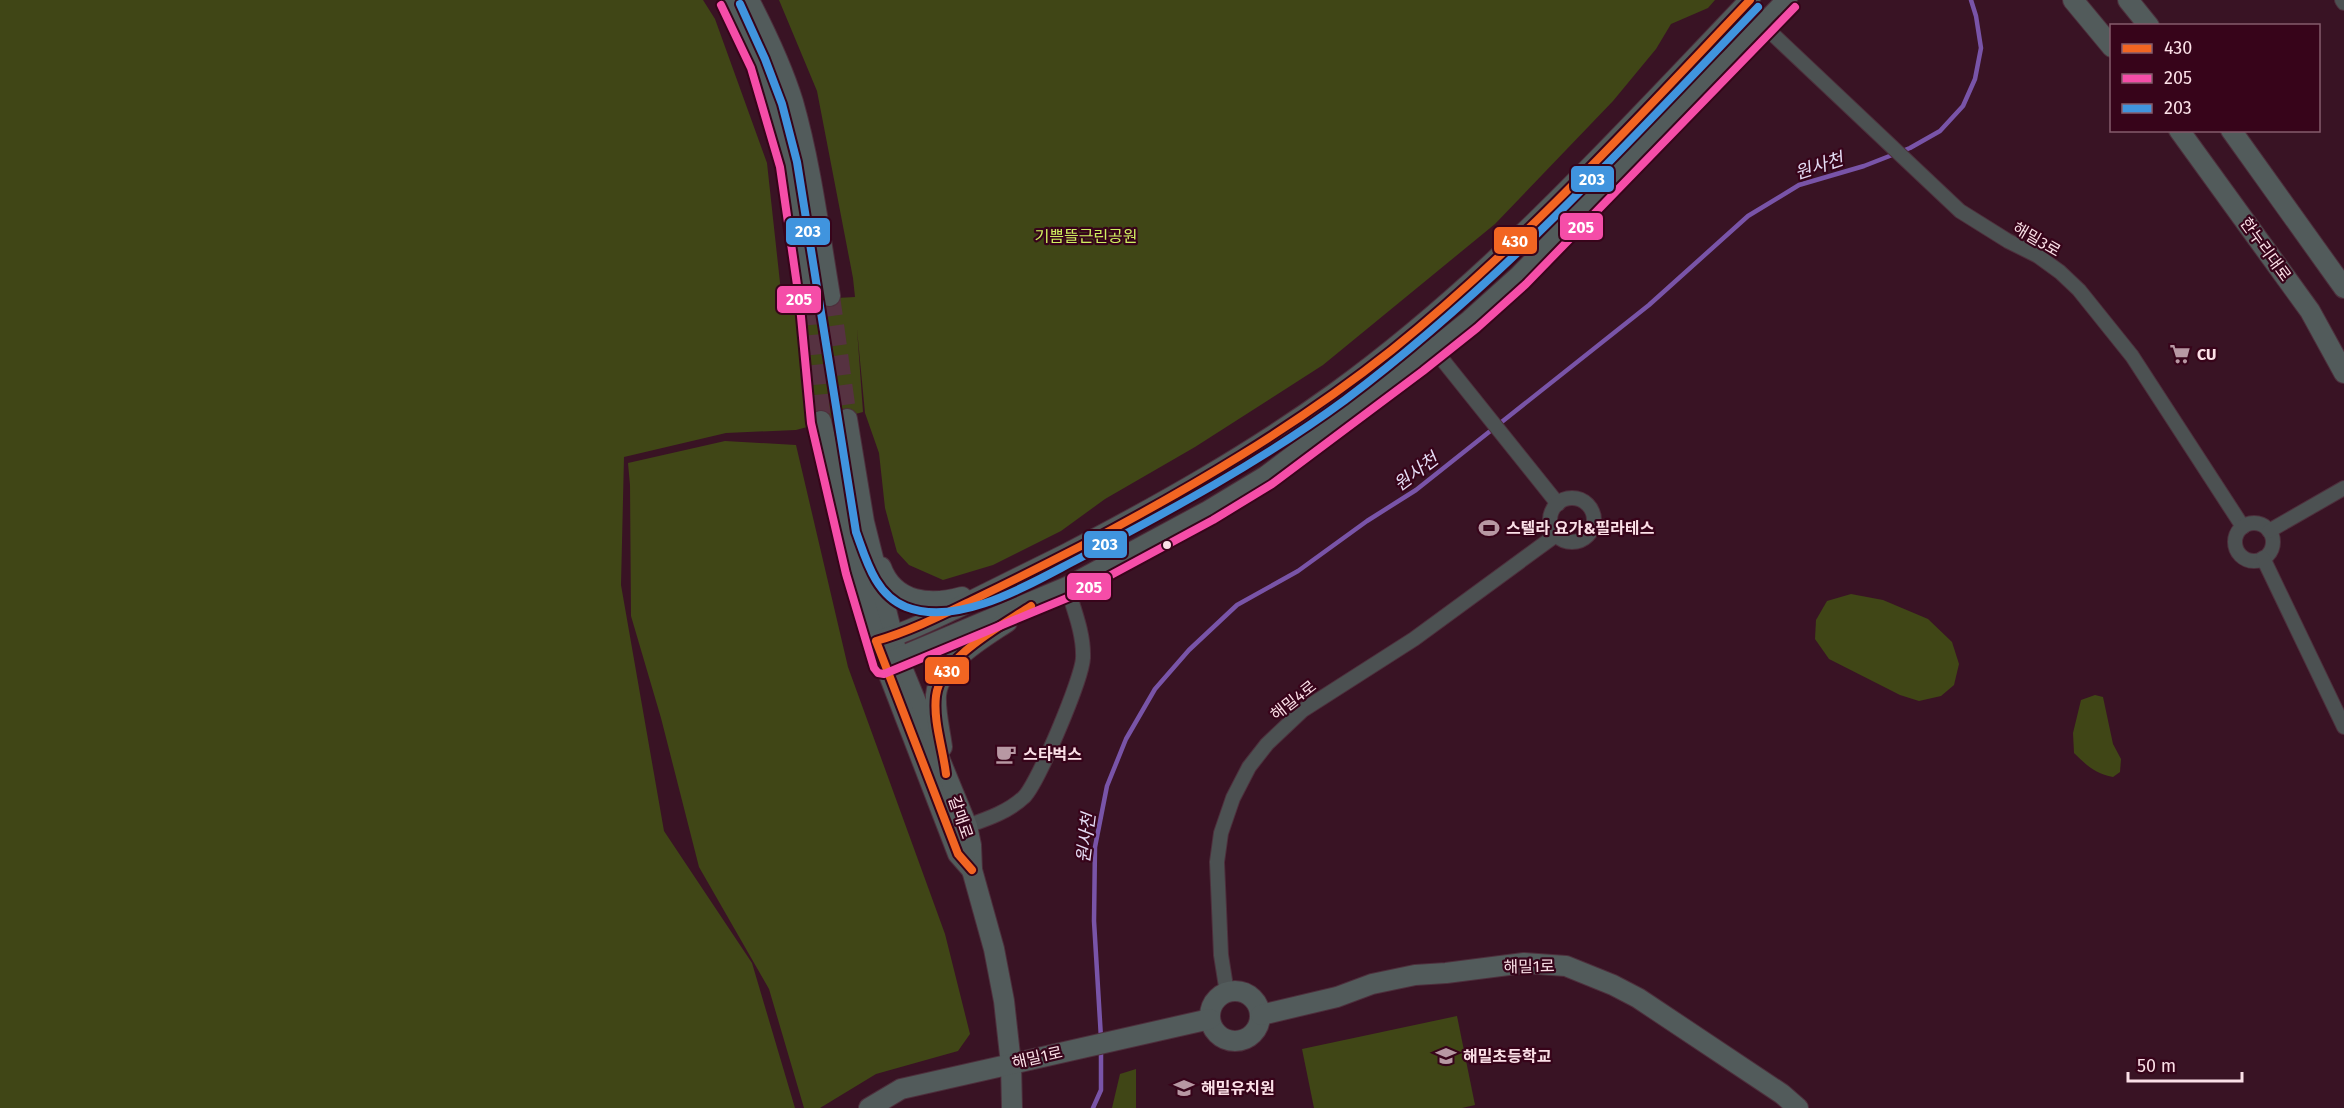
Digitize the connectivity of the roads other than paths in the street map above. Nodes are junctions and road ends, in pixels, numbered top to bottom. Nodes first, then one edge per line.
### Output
1 (730, 0) edge
2 (749, 0) edge
3 (1750, 0) edge
4 (1787, 0) edge
5 (2073, 0) edge
6 (2128, 0) edge
7 (2147, 24) edge
8 (1764, 26) junction
9 (2110, 45) edge
10 (2180, 132) edge
11 (2232, 132) edge
12 (2344, 288) edge
13 (830, 296) tunnel mouth
14 (810, 305) tunnel mouth
15 (1417, 328) junction
16 (1433, 349) junction
17 (2344, 373) edge
18 (847, 419) tunnel mouth
19 (821, 421) tunnel mouth
20 (2344, 488) edge
21 (1558, 504) junction
22 (2243, 527) junction
23 (866, 528) junction
24 (2269, 531) junction
25 (1556, 535) junction
26 (2263, 558) junction
27 (1010, 582) junction
28 (1067, 587) junction
29 (1041, 599) junction
30 (884, 639) junction
31 (891, 661) junction
32 (2344, 727) edge
33 (947, 777) junction
34 (967, 826) junction
35 (972, 870) junction
36 (1227, 993) junction
37 (1261, 1015) junction
38 (1210, 1019) junction
39 (1011, 1064) junction
40 (869, 1108) edge
41 (1012, 1108) edge
42 (1798, 1108) edge

1 - 14 street
2 - 13 street
3 - 15 street
4 - 8 street
5 - 9 street
6 - 7 street
8 - 16 street
8 - 22 street, 해밀3로
10 - 17 street, 한누리대로
11 - 12 street
15 - 16 street
15 - 27 street
16 - 21 street
16 - 28 street
18 - 23 street, 갈매로
19 - 30 street, 갈매로
20 - 24 street
21 - 25 street
21 - 25 street
22 - 24 street
22 - 26 street
23 - 27 street
23 - 30 street, 갈매로
24 - 26 street
25 - 36 street, 해밀4로
26 - 32 street
27 - 30 street
28 - 29 street
28 - 34 street
29 - 31 street
29 - 33 street
30 - 31 street, 갈매로
31 - 33 street, 갈매로
31 - 35 street, 갈매로
33 - 34 street, 갈매로
34 - 35 street, 갈매로
35 - 39 street, 갈매로
36 - 37 street
36 - 38 street
37 - 38 street
37 - 42 street, 해밀1로
38 - 39 street, 해밀1로
39 - 40 street, 해밀1로
39 - 41 street, 갈매로

